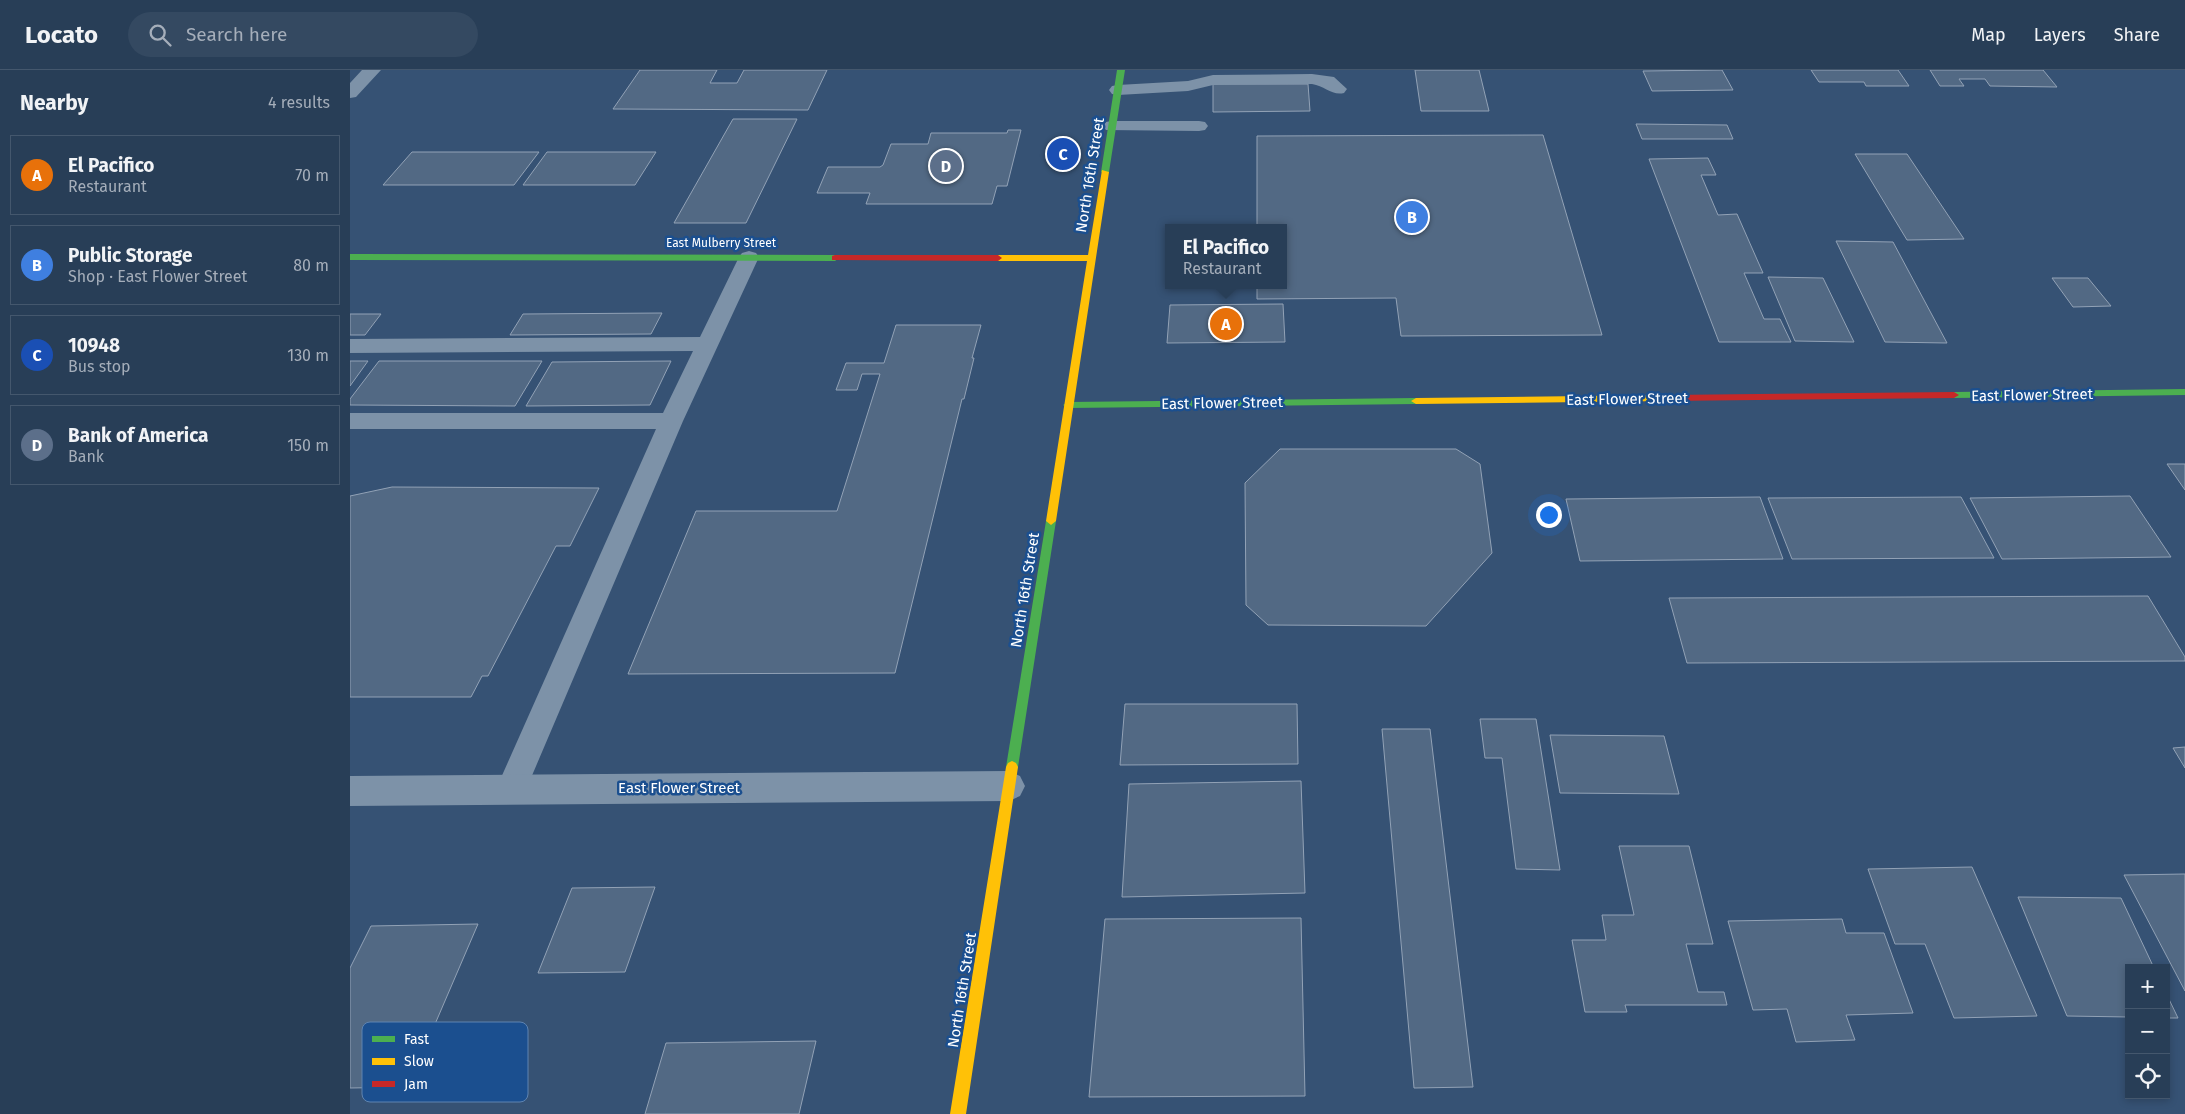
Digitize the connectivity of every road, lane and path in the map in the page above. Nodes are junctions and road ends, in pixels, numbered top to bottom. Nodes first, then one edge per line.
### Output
1 (372, 70) edge
2 (1121, 70) edge
3 (1338, 89) dead end
4 (1118, 90) junction
5 (350, 93) edge
6 (1112, 126) junction
7 (1199, 126) dead end
8 (350, 257) edge
9 (749, 257) junction
10 (1092, 258) junction
11 (708, 344) junction
12 (350, 346) edge
13 (2183, 395) edge
14 (1068, 405) junction
15 (350, 421) edge
16 (671, 421) junction
17 (1009, 786) junction
18 (511, 788) junction
19 (350, 791) edge
20 (958, 1114) edge

1 - 5 street
2 - 4 street, North 16th Street
3 - 4 lane
4 - 6 street, North 16th Street
6 - 7 lane
6 - 10 street, North 16th Street
8 - 9 street, East Mulberry Street
9 - 10 street, East Mulberry Street
9 - 11 lane
10 - 14 street, North 16th Street
11 - 12 lane
11 - 16 lane
13 - 14 street, East Flower Street
14 - 17 street, North 16th Street
15 - 16 lane
16 - 18 lane
17 - 18 street, East Flower Street
17 - 20 street, North 16th Street
18 - 19 street, East Flower Street

